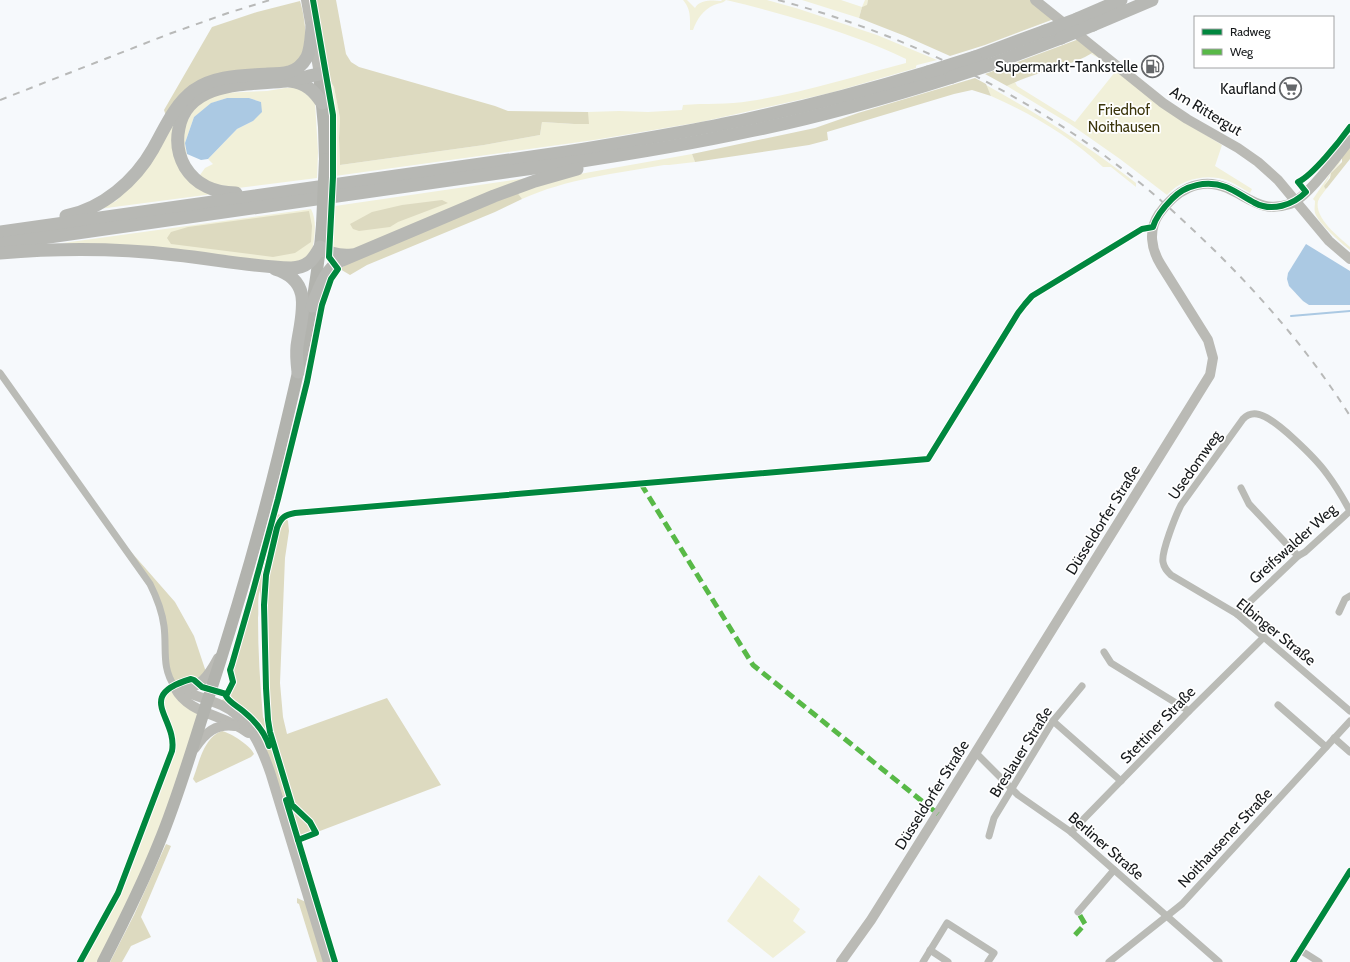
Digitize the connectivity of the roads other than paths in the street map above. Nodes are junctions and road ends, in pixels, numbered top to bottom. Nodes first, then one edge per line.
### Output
1 (1035, 0) edge
2 (1121, 0) edge
3 (1152, 0) edge
4 (306, 2) edge
5 (312, 27) junction
6 (319, 74) junction
7 (288, 77) junction
8 (322, 103) junction
9 (1350, 140) edge
10 (655, 150) junction
11 (292, 190) junction
12 (1296, 201) junction
13 (15, 230) junction
14 (0, 232) edge
15 (0, 244) edge
16 (320, 247) junction
17 (0, 253) edge
18 (356, 254) junction
19 (1350, 259) edge
20 (260, 265) junction
21 (312, 306) junction
22 (298, 372) junction
23 (0, 373) edge
24 (1241, 488) dead end
25 (1350, 511) edge
26 (1298, 556) junction
27 (1164, 566) joint
28 (1350, 596) edge
29 (1339, 612) dead end
30 (1237, 614) junction
31 (1264, 637) junction
32 (227, 642) junction
33 (1104, 652) dead end
34 (1082, 686) dead end
35 (175, 687) junction
36 (1278, 705) dead end
37 (206, 706) junction
38 (1189, 711) junction
39 (1350, 711) edge
40 (1054, 721) junction
41 (1350, 721) edge
42 (240, 727) junction
43 (1334, 738) junction
44 (257, 742) junction
45 (1326, 748) junction
46 (1350, 752) edge
47 (976, 753) junction
48 (189, 758) junction
49 (1121, 781) junction
50 (1012, 789) junction
51 (1071, 832) junction
52 (989, 836) dead end
53 (1114, 870) junction
54 (1350, 871) edge
55 (1078, 912) dead end
56 (1167, 917) junction
57 (930, 950) junction
58 (1300, 950) junction
59 (1216, 961) edge
60 (102, 962) edge
61 (328, 962) edge
62 (841, 962) edge
63 (923, 962) edge
64 (948, 962) edge
65 (988, 962) edge
66 (1109, 962) edge
67 (1293, 962) edge
68 (1319, 962) edge

1 - 12 street, Am Rittergut
2 - 11 highway, bridge
3 - 10 highway, bridge
4 - 5 street
5 - 6 street
5 - 7 highway
6 - 7 highway
6 - 8 main road
7 - 8 highway
7 - 11 highway
7 - 13 highway
8 - 16 main road, bridge
9 - 12 street
10 - 15 highway
10 - 18 highway
11 - 13 highway
12 - 19 street, Am Rittergut
12 - 47 street, Düsseldorfer Straße
13 - 14 highway
16 - 18 highway
16 - 20 highway
16 - 21 main road
17 - 20 highway
18 - 21 highway
20 - 22 highway
21 - 22 main road
22 - 32 main road
23 - 35 street
24 - 26 street
25 - 26 street, Greifswalder Weg
25 - 27 street, Usedomweg
26 - 30 street, Greifswalder Weg
27 - 30 street, Elbinger Straße
28 - 29 street
30 - 31 street, Elbinger Straße
31 - 38 street, Stettiner Straße
31 - 39 street, Elbinger Straße
32 - 35 street
32 - 37 main road
33 - 38 street
34 - 40 street, Breslauer Straße
35 - 37 street
36 - 45 street
37 - 42 street
37 - 44 street
37 - 48 main road
38 - 49 street, Stettiner Straße
40 - 49 street
40 - 50 street, Breslauer Straße
41 - 43 street, Noithausener Straße
42 - 44 street
42 - 48 street
43 - 45 street, Noithausener Straße
43 - 46 street
44 - 61 street
45 - 56 street, Noithausener Straße
47 - 50 street, Berliner Straße
47 - 62 street, Düsseldorfer Straße
48 - 60 main road
49 - 51 street, Stettiner Straße
50 - 51 street, Berliner Straße
50 - 52 street, Breslauer Straße
51 - 53 street, Berliner Straße
53 - 55 street
53 - 56 street, Berliner Straße
54 - 58 street
56 - 59 street, Berliner Straße
56 - 66 street, Noithausener Straße
57 - 63 street
57 - 64 street
57 - 65 street
58 - 67 street
58 - 68 street

